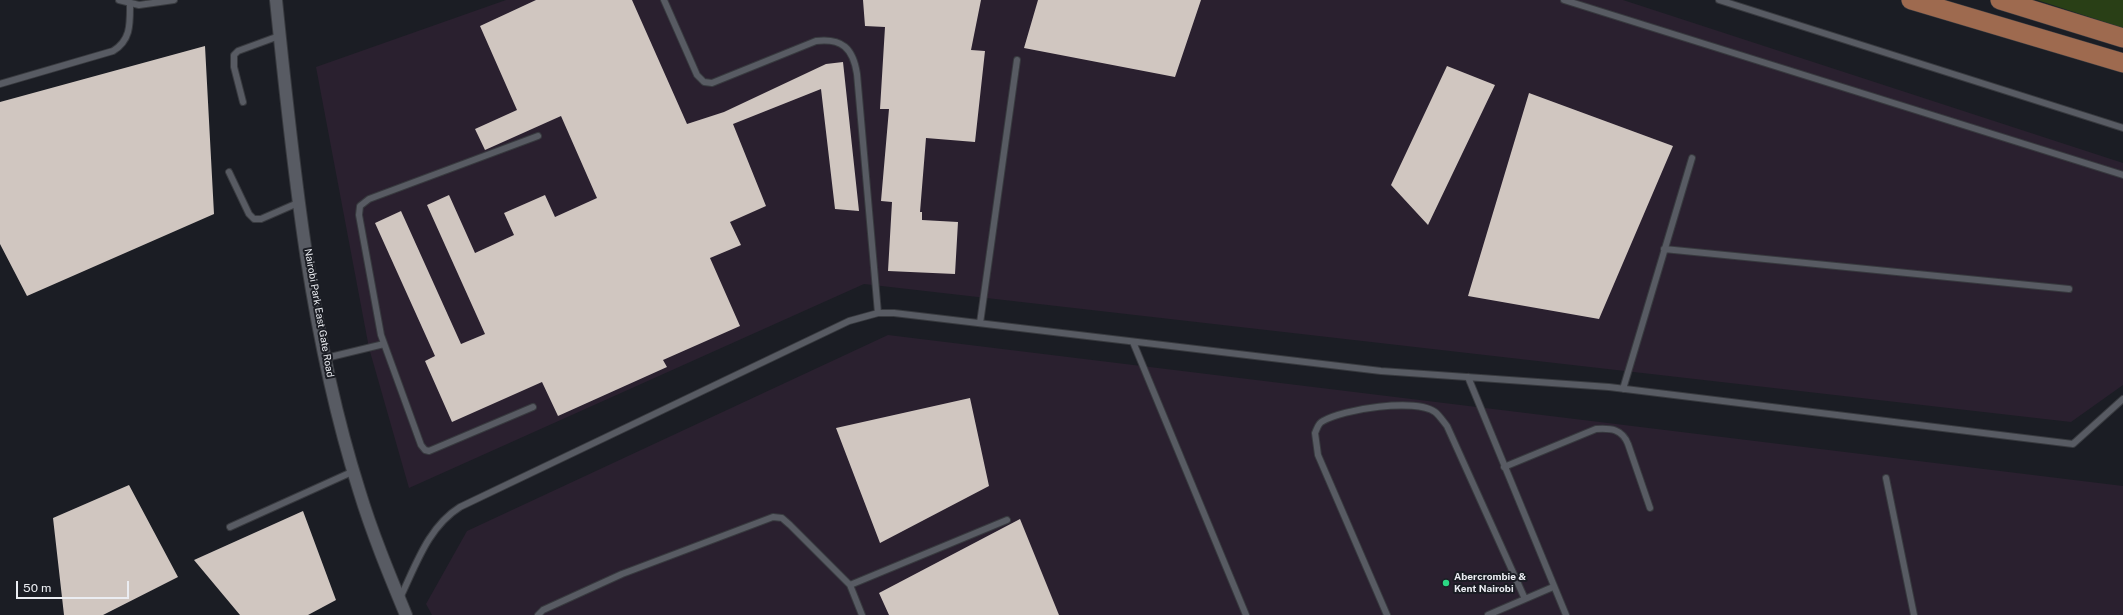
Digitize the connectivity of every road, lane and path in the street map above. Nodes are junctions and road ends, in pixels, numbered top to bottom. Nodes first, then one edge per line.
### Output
1 (119, 0) edge
2 (174, 0) edge
3 (276, 0) edge
4 (664, 0) edge
5 (1564, 0) edge
6 (1719, 0) edge
7 (1911, 0) edge
8 (2000, 0) edge
9 (130, 4) junction
10 (279, 36) junction
11 (2123, 38) edge
12 (1017, 60) dead end
13 (2123, 63) edge
14 (0, 84) edge
15 (243, 102) dead end
16 (2123, 128) edge
17 (538, 136) dead end
18 (1692, 158) dead end
19 (228, 172) dead end
20 (2123, 175) edge
21 (300, 202) junction
22 (1664, 249) junction
23 (2069, 289) dead end
24 (878, 313) junction
25 (980, 323) junction
26 (1133, 342) junction
27 (384, 344) junction
28 (326, 358) junction
29 (1468, 377) junction
30 (1623, 389) junction
31 (2123, 399) edge
32 (533, 406) dead end
33 (1504, 467) junction
34 (354, 471) junction
35 (1886, 478) dead end
36 (1650, 508) dead end
37 (1007, 520) dead end
38 (230, 527) dead end
39 (850, 585) junction
40 (1553, 587) junction
41 (1525, 599) junction
42 (400, 600) junction
43 (406, 615) edge
44 (538, 615) edge
45 (862, 615) edge
46 (1246, 615) edge
47 (1387, 615) edge
48 (1488, 615) edge
49 (1566, 615) edge
50 (1914, 615) edge

1 - 9 lane
2 - 9 lane
3 - 10 street, Nairobi Park East Gate Road
4 - 24 lane
5 - 20 lane
6 - 16 lane
7 - 13 main road
8 - 11 main road
9 - 14 lane
10 - 15 lane
10 - 21 street, Nairobi Park East Gate Road
12 - 25 lane
17 - 27 lane
18 - 22 lane
19 - 21 lane
21 - 28 street, Nairobi Park East Gate Road
22 - 23 lane
22 - 30 lane
24 - 25 lane
24 - 42 lane
25 - 26 lane
26 - 29 lane
26 - 46 lane
27 - 28 lane
27 - 32 lane
28 - 34 street, Nairobi Park East Gate Road
29 - 30 lane
29 - 33 lane
30 - 31 lane
33 - 36 lane
33 - 40 lane
34 - 38 lane
34 - 42 street, Nairobi Park East Gate Road
35 - 50 lane
37 - 39 lane
39 - 44 lane
39 - 45 lane
40 - 41 lane
40 - 49 lane
41 - 47 lane
41 - 48 lane
42 - 43 street, Nairobi Park East Gate Road

